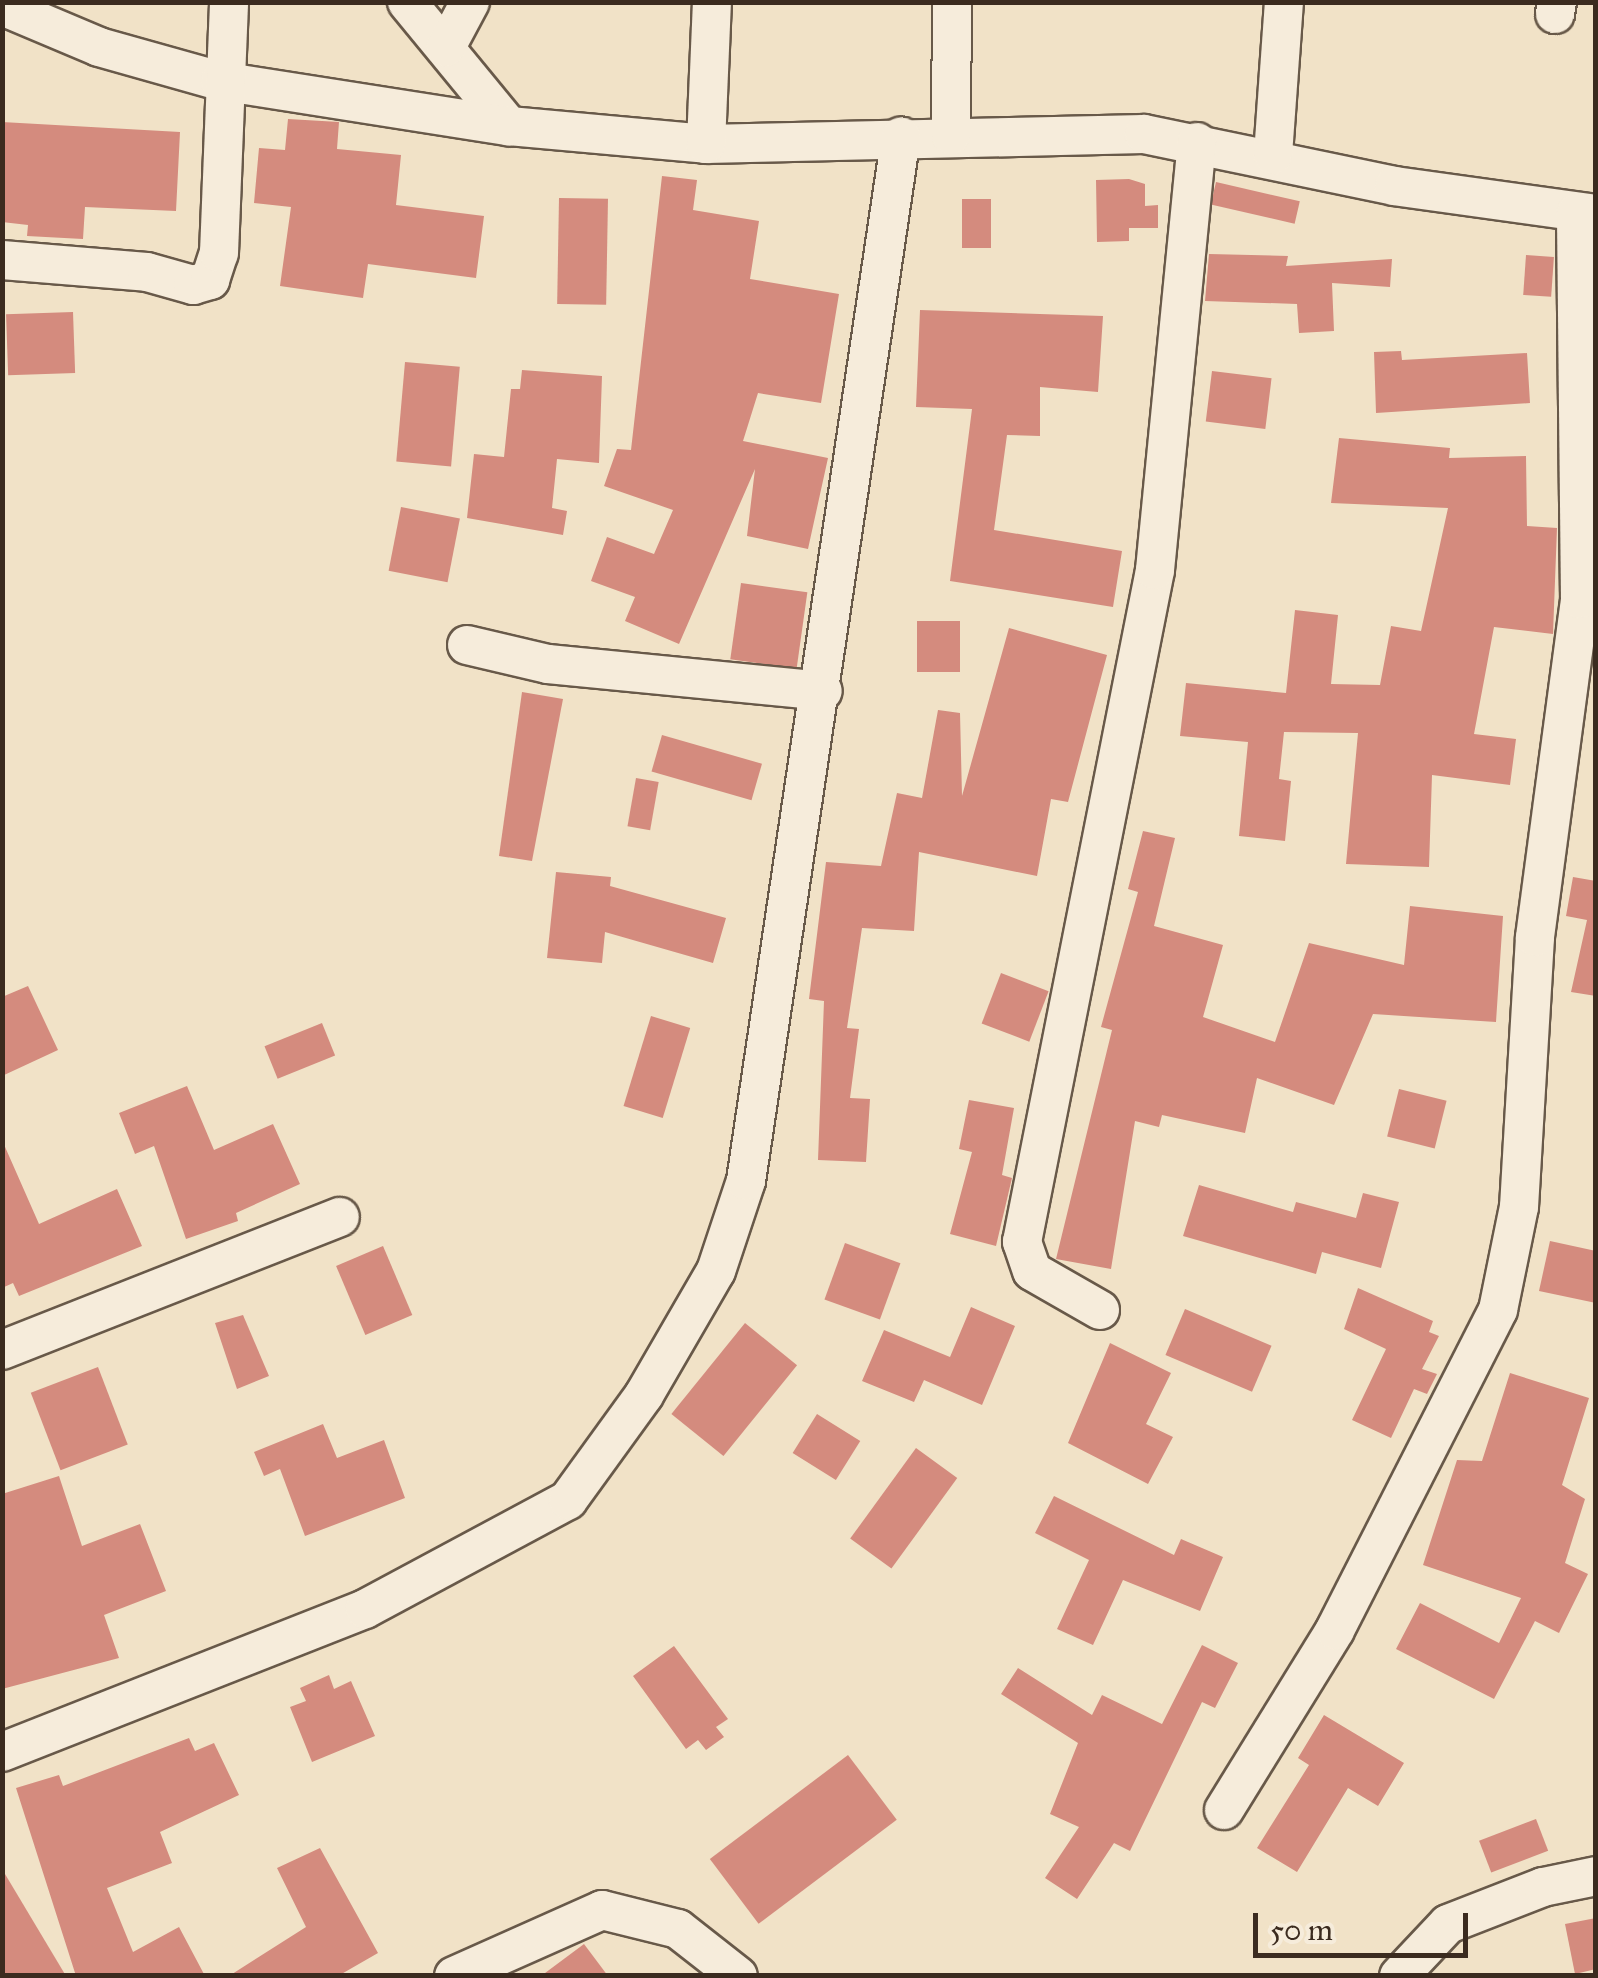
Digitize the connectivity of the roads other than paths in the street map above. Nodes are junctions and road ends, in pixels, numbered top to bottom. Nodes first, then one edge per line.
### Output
1 (229, 2) edge
2 (407, 2) edge
3 (470, 2) edge
4 (712, 2) edge
5 (952, 2) edge
6 (1284, 2) edge
7 (2, 6) edge
8 (446, 46) junction
9 (220, 81) junction
10 (509, 126) junction
11 (951, 135) junction
12 (901, 136) junction
13 (1197, 142) junction
14 (706, 144) junction
15 (1273, 156) junction
16 (1586, 214) edge
17 (2, 260) edge
18 (466, 645) dead end
19 (823, 691) junction
20 (340, 1217) dead end
21 (1100, 1310) dead end
22 (2, 1350) edge
23 (2, 1752) edge
24 (1224, 1810) dead end
25 (1596, 1876) edge
26 (454, 1976) edge
27 (738, 1976) edge
28 (1399, 1976) edge

1 - 9 street
2 - 8 street
3 - 8 street
4 - 14 street
5 - 11 street
6 - 15 street
7 - 9 street
8 - 10 street
9 - 10 street
9 - 17 street
10 - 14 street
11 - 12 street
11 - 13 street
12 - 14 street
12 - 19 street
13 - 15 street
13 - 21 street
15 - 16 street
16 - 24 street
18 - 19 street
19 - 23 street
20 - 22 street
25 - 28 street
26 - 27 street

